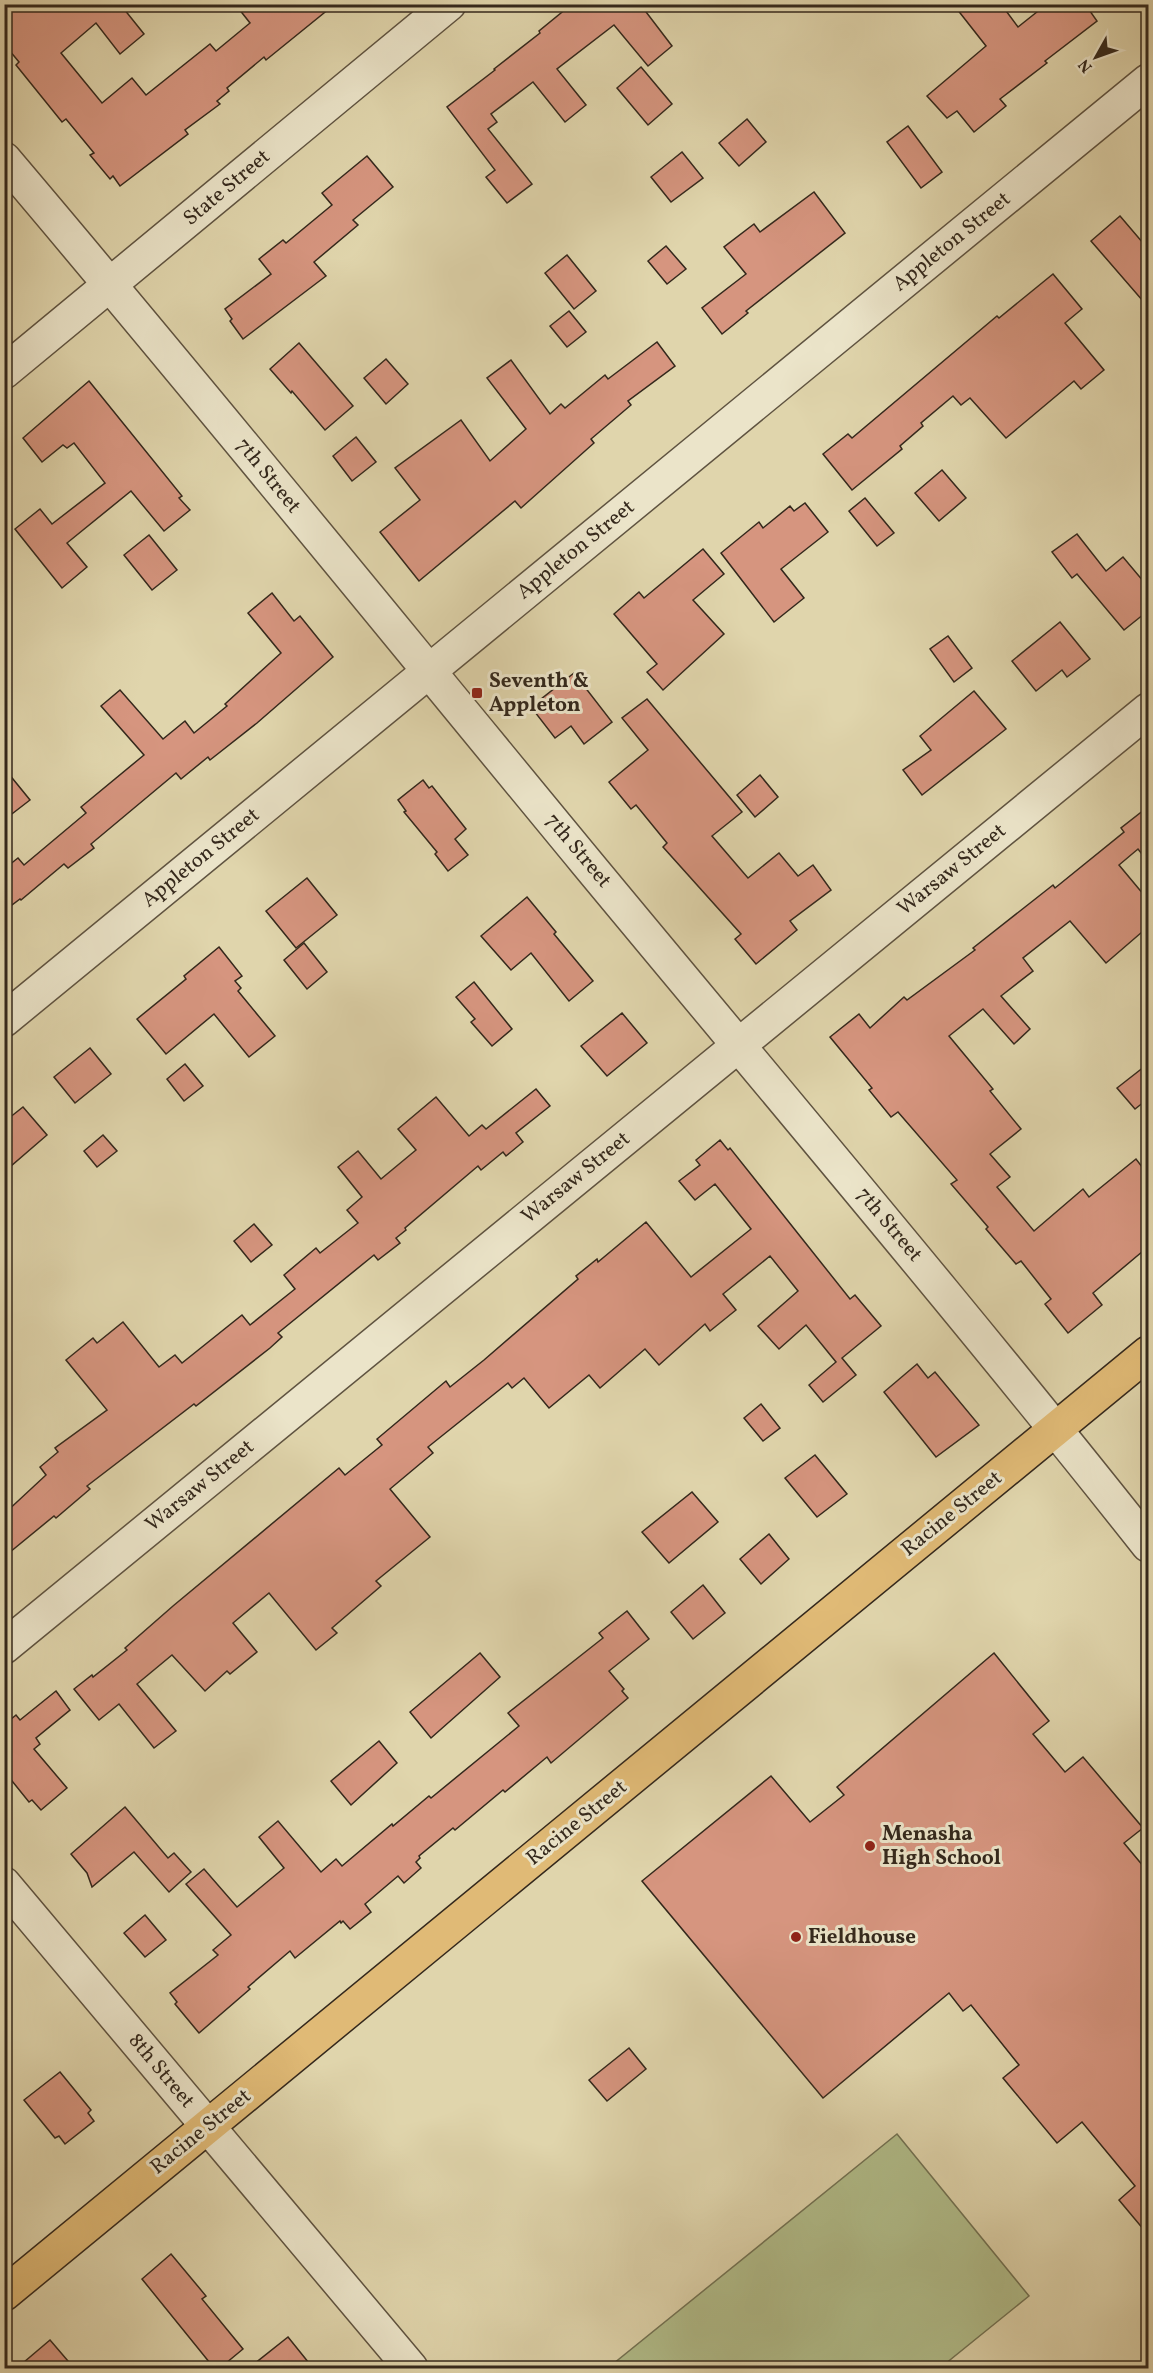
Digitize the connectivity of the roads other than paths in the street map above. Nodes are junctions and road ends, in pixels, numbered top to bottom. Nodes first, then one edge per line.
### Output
1 (449, 4) edge
2 (1149, 81) edge
3 (4, 159) edge
4 (110, 284) junction
5 (4, 372) edge
6 (429, 671) junction
7 (1149, 710) edge
8 (4, 1020) edge
9 (738, 1045) junction
10 (1149, 1353) edge
11 (1056, 1428) junction
12 (1149, 1545) edge
13 (4, 1647) edge
14 (4, 1884) edge
15 (208, 2127) junction
16 (4, 2294) edge
17 (411, 2368) edge

1 - 4 street, State Street
2 - 6 street, Appleton Street
3 - 4 street, 7th Street
4 - 5 street, State Street
4 - 6 street, 7th Street
6 - 8 street, Appleton Street
6 - 9 street, 7th Street
7 - 9 street, Warsaw Street
9 - 11 street, 7th Street
9 - 13 street, Warsaw Street
10 - 11 main road, Racine Street
11 - 12 street, 7th Street
11 - 15 main road, Racine Street
14 - 15 street, 8th Street
15 - 16 main road, Racine Street
15 - 17 street, 8th Street

